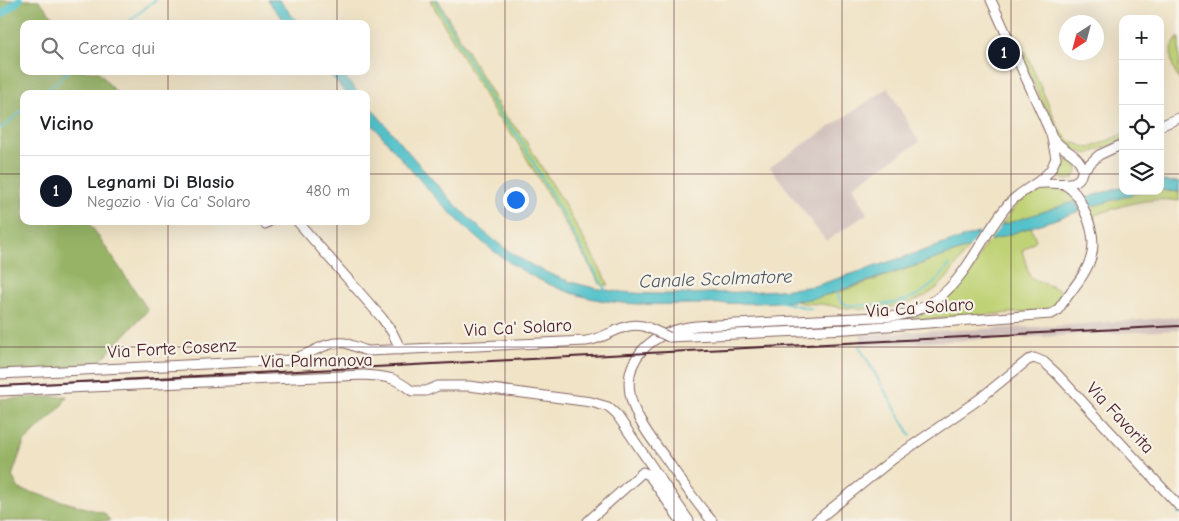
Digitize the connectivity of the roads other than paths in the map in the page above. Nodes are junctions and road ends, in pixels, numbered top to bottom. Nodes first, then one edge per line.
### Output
1 (991, 0) edge
2 (1179, 118) edge
3 (1164, 124) edge
4 (1050, 134) junction
5 (1119, 146) edge
6 (1099, 155) junction
7 (1073, 156) junction
8 (1056, 158) junction
9 (1052, 168) junction
10 (1081, 173) junction
11 (1061, 183) junction
12 (1032, 185) junction
13 (1080, 200) junction
14 (301, 225) edge
15 (401, 350) junction
16 (0, 374) edge
17 (0, 391) edge
18 (1179, 506) edge
19 (588, 521) edge
20 (682, 521) edge
21 (689, 521) edge
22 (712, 521) edge
23 (816, 521) edge

1 - 4 street, Via Ca' Solaro
2 - 3 street
4 - 7 street, Via Ca' Solaro
4 - 8 street, Via Ca' Solaro
5 - 6 street
6 - 7 street
6 - 10 street
7 - 8 street
7 - 10 street, Via Ca' Solaro
8 - 9 street, Via Ca' Solaro
9 - 11 street, Via Ca' Solaro
9 - 12 street, Via Ca' Solaro
10 - 11 street, Via Ca' Solaro
10 - 13 street, Via Ca' Solaro
11 - 12 street, Via Ca' Solaro
11 - 13 street, Via Ca' Solaro
12 - 22 street, Via Ca' Solaro
13 - 15 street, Via Ca' Solaro, bridge
14 - 15 street, Via Palmanova
15 - 16 street, Via Forte Cosenz
17 - 21 street, Via Palmanova
18 - 23 street, Via Favorita
19 - 20 street

